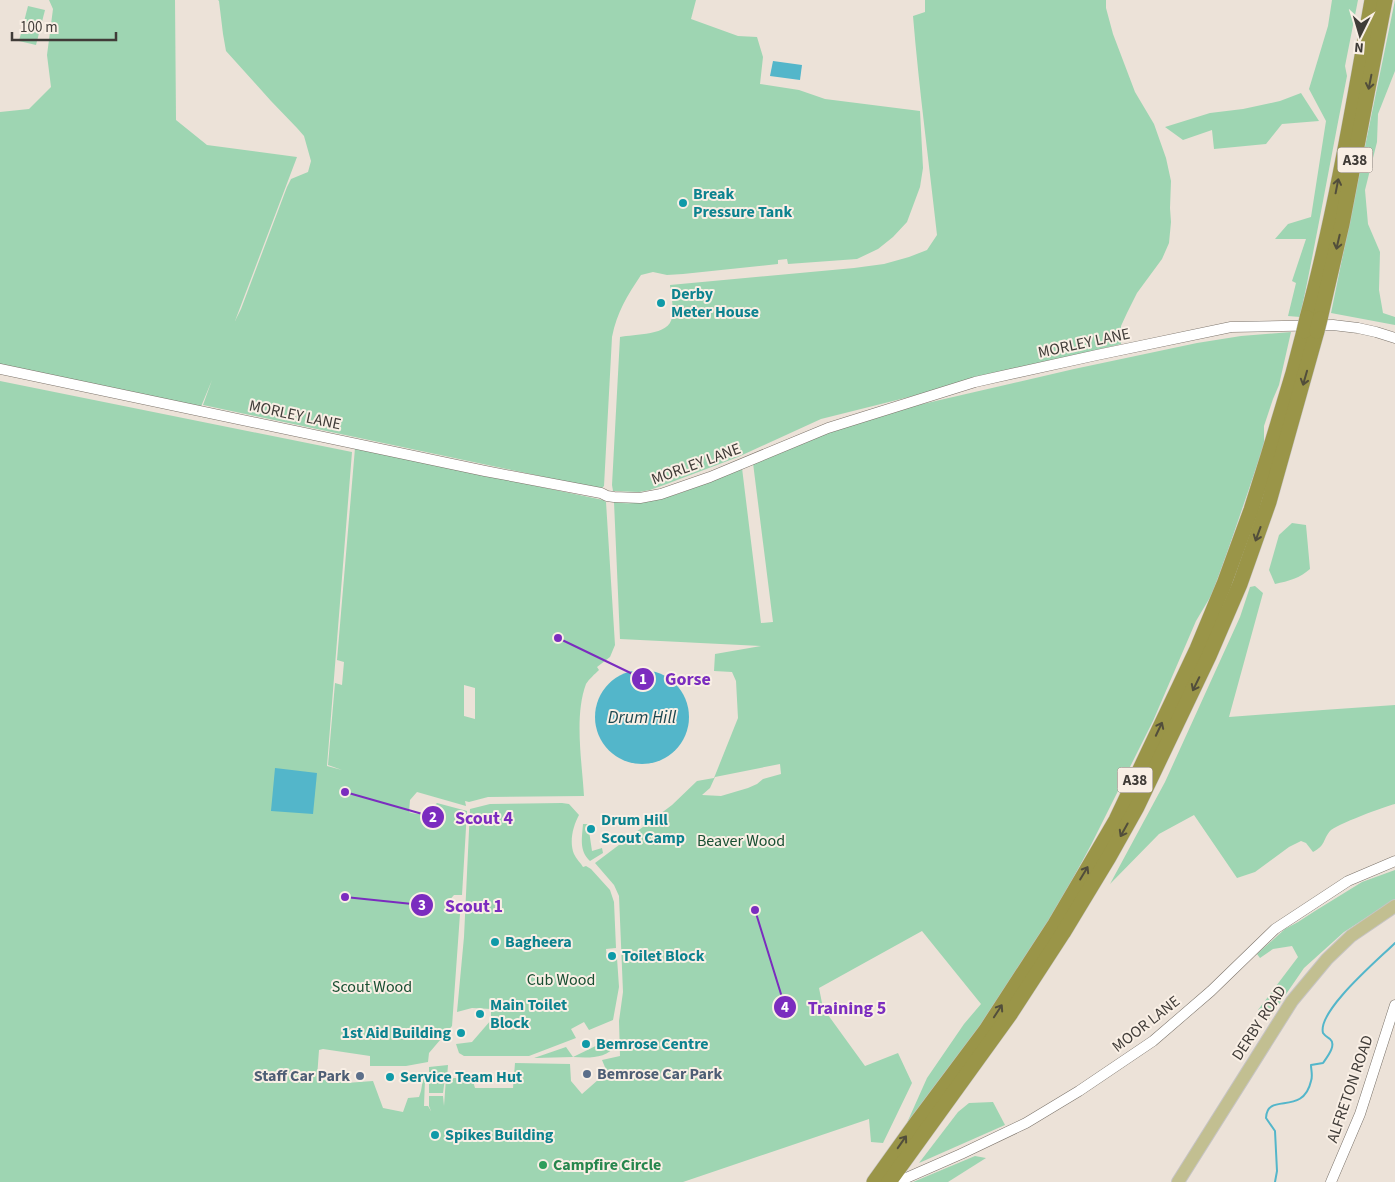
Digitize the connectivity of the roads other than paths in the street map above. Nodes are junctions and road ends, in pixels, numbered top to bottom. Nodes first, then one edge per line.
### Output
1 (1372, 0) edge
2 (1385, 0) edge
3 (1312, 325) junction
4 (1395, 338) edge
5 (0, 369) edge
6 (1395, 862) edge
7 (1395, 906) edge
8 (1395, 1005) edge
9 (892, 1181) edge
10 (874, 1182) edge
11 (1178, 1182) edge
12 (1331, 1182) edge

3 -> 1 highway, A38
2 -> 3 highway, A38
3 -> 9 highway, A38
10 -> 3 highway, A38
4 - 5 street, MORLEY LANE
6 - 9 street, MOOR LANE
7 - 11 main road, DERBY ROAD
8 - 12 street, ALFRETON ROAD

